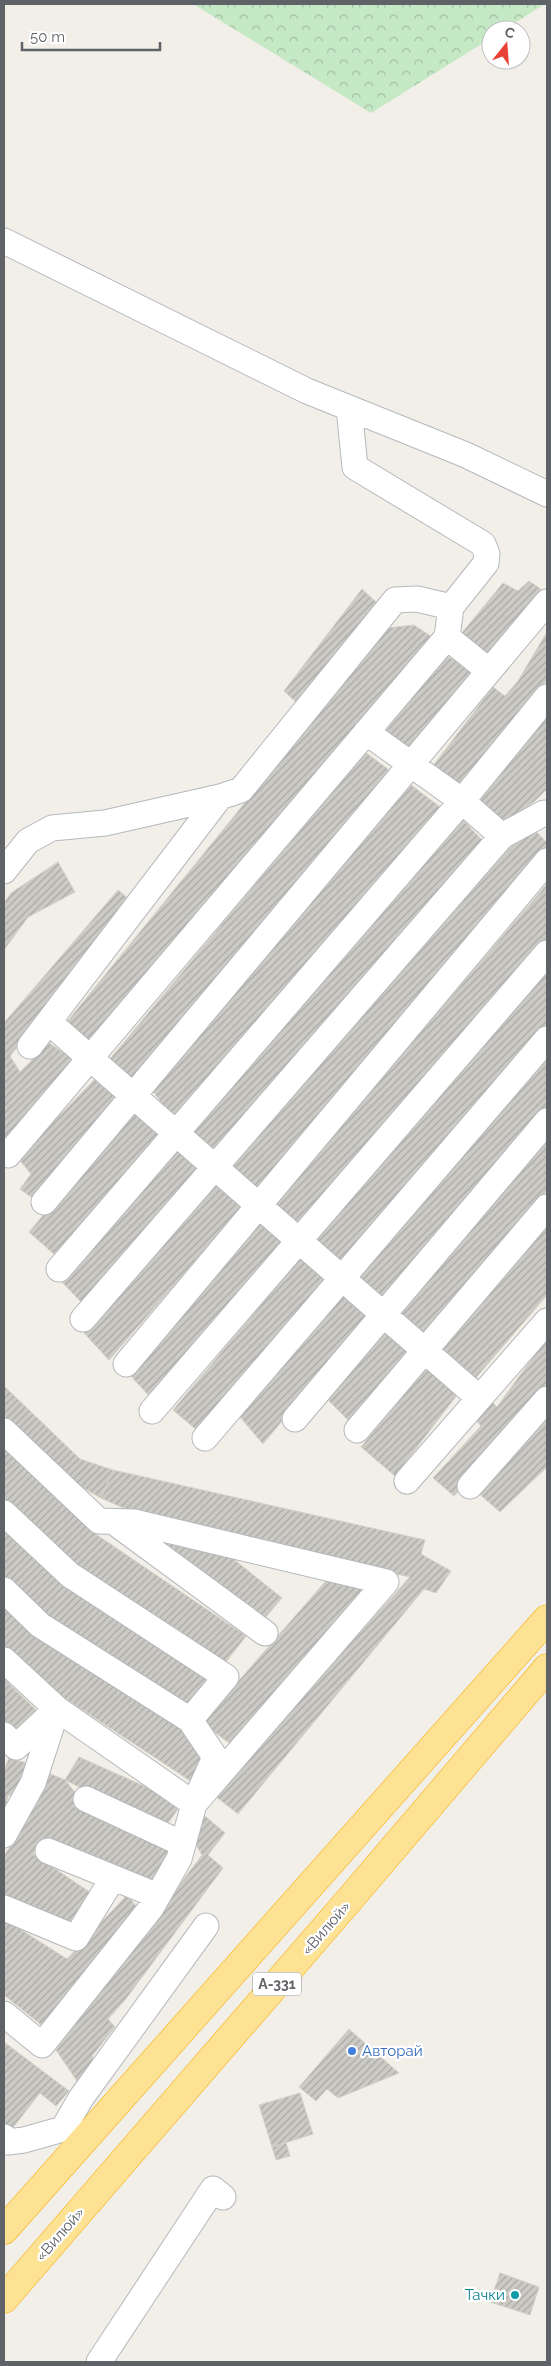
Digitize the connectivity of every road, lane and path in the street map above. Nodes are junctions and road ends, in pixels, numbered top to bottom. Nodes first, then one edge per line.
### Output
1 (4, 241) edge
2 (349, 408) junction
3 (547, 494) edge
4 (547, 602) edge
5 (451, 607) junction
6 (447, 637) junction
7 (489, 671) junction
8 (547, 697) edge
9 (366, 732) junction
10 (411, 764) junction
11 (220, 797) junction
12 (462, 801) junction
13 (546, 813) edge
14 (502, 836) junction
15 (547, 861) edge
16 (4, 871) edge
17 (547, 954) edge
18 (58, 1030) dead end
19 (547, 1039) edge
20 (30, 1046) dead end
21 (90, 1058) junction
22 (133, 1096) junction
23 (547, 1121) edge
24 (176, 1133) junction
25 (8, 1155) dead end
26 (215, 1167) junction
27 (44, 1202) dead end
28 (259, 1206) junction
29 (547, 1207) edge
30 (299, 1241) junction
31 (58, 1269) dead end
32 (342, 1278) junction
33 (384, 1314) junction
34 (83, 1319) dead end
35 (547, 1321) edge
36 (425, 1351) junction
37 (126, 1364) dead end
38 (480, 1398) junction
39 (547, 1399) edge
40 (152, 1411) dead end
41 (296, 1419) dead end
42 (357, 1430) dead end
43 (4, 1431) edge
44 (206, 1438) dead end
45 (407, 1481) dead end
46 (470, 1486) dead end
47 (4, 1513) edge
48 (113, 1521) junction
49 (4, 1590) edge
50 (547, 1619) edge
51 (265, 1634) dead end
52 (4, 1660) edge
53 (547, 1668) edge
54 (57, 1709) junction
55 (190, 1720) junction
56 (4, 1735) edge
57 (86, 1799) dead end
58 (194, 1804) junction
59 (6, 1827) edge
60 (183, 1844) junction
61 (48, 1851) dead end
62 (113, 1878) junction
63 (158, 1896) junction
64 (4, 1908) edge
65 (206, 1926) dead end
66 (4, 2014) edge
67 (71, 2136) junction
68 (4, 2137) edge
69 (223, 2197) dead end
70 (4, 2230) edge
71 (4, 2299) edge
72 (99, 2362) edge

1 - 2 street
2 - 3 street
2 - 5 street
4 - 7 street
5 - 6 street
5 - 11 street
6 - 7 street
6 - 9 street
7 - 10 street
8 - 12 street
9 - 10 street
9 - 21 street
10 - 12 street
10 - 22 street
11 - 16 street
11 - 20 street
12 - 14 street
12 - 24 street
13 - 14 street
14 - 26 street
15 - 28 street
17 - 30 street
18 - 21 street
19 - 32 street
21 - 22 street
21 - 25 street
22 - 24 street
22 - 27 street
23 - 33 street
24 - 26 street
24 - 31 street
26 - 28 street
26 - 34 street
28 - 30 street
28 - 37 street
29 - 36 street
30 - 32 street
30 - 40 street
32 - 33 street
32 - 44 street
33 - 36 street
33 - 41 street
35 - 38 street
36 - 38 street
36 - 42 street
38 - 45 street
39 - 46 street
43 - 48 street
47 - 55 street
48 - 51 street
48 - 58 street
49 - 55 street
50 - 67 highway, А-331
52 - 54 street
53 - 71 highway, «Вилюй» / А-331
54 - 56 street
54 - 58 street
54 - 59 street
55 - 58 street
57 - 60 street
58 - 60 street
60 - 63 street
61 - 62 street
62 - 63 street
62 - 64 street
63 - 66 street
65 - 67 street
67 - 68 street
67 - 70 highway, А-331
69 - 72 street

